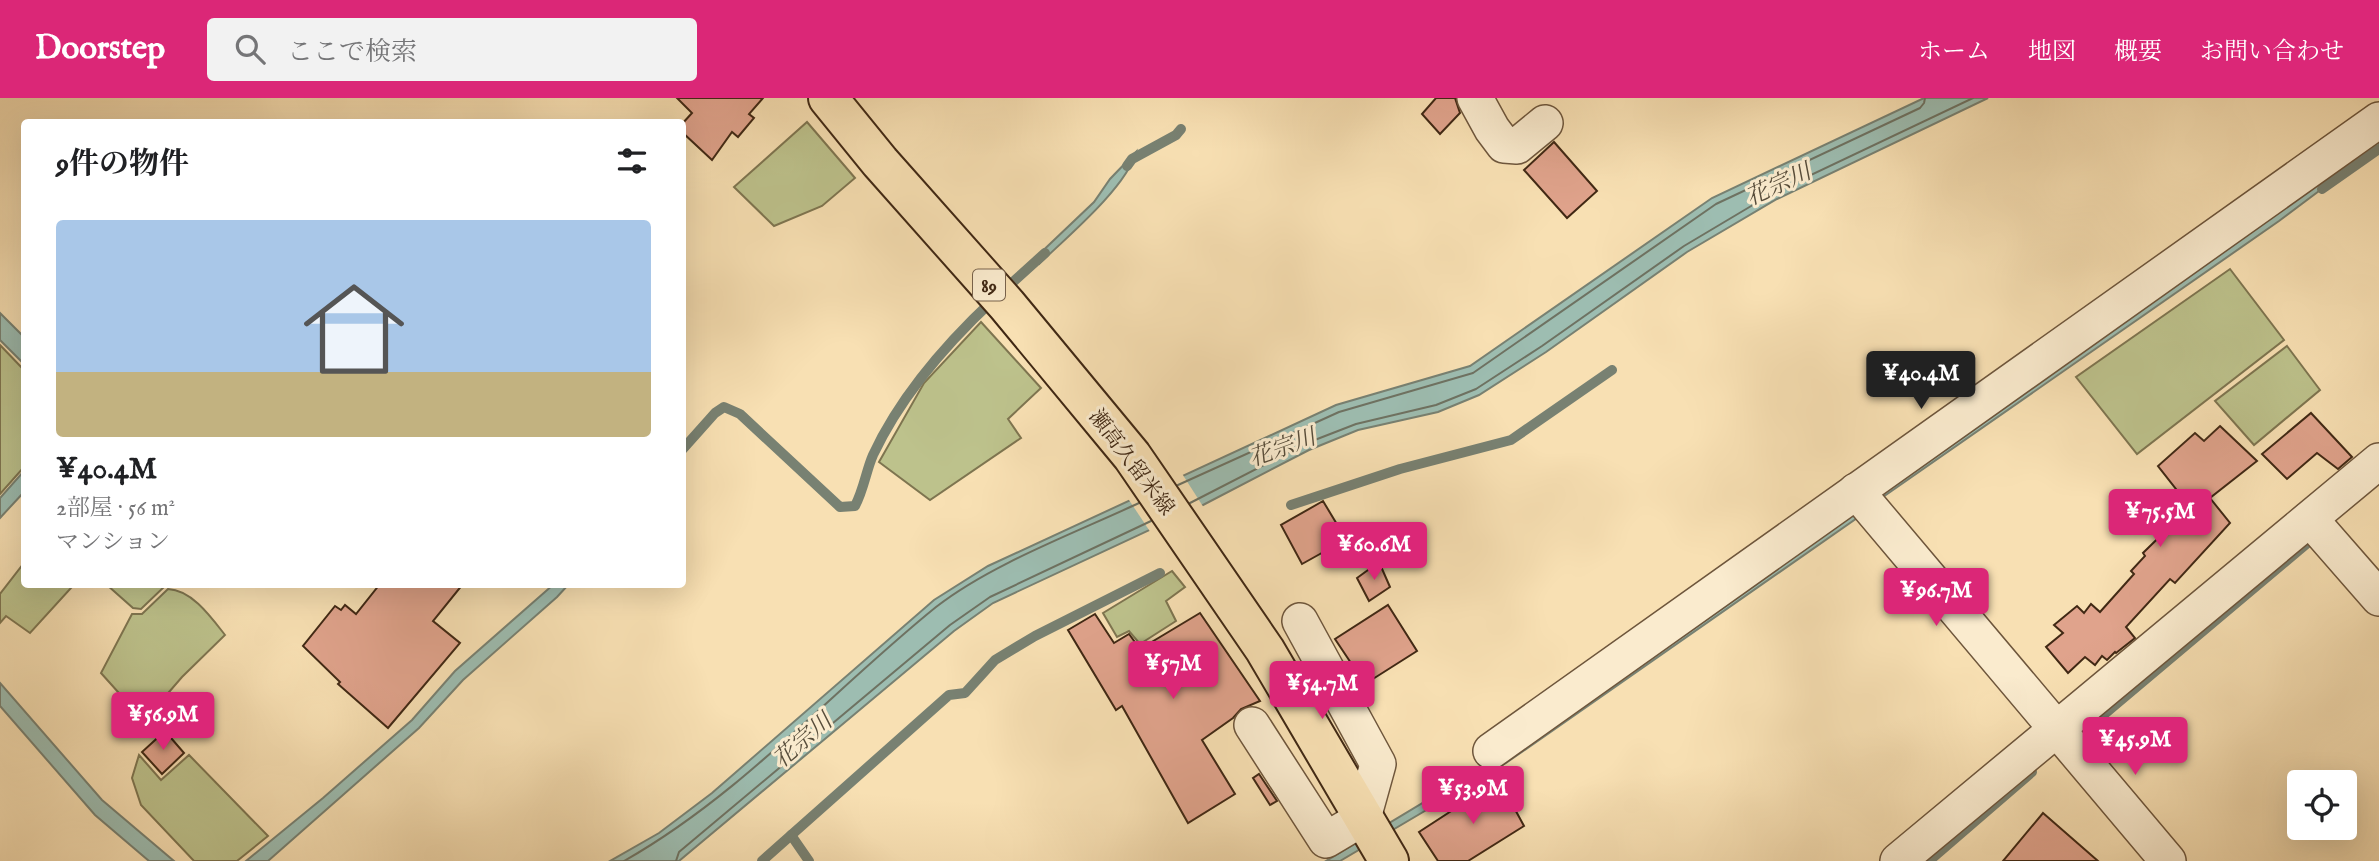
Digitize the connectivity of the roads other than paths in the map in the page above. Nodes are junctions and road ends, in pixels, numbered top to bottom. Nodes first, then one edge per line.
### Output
1 (828, 98) edge
2 (1475, 98) edge
3 (2379, 120) edge
4 (1545, 123) dead end
5 (2379, 461) edge
6 (1856, 491) junction
7 (2309, 519) junction
8 (2379, 598) edge
9 (1300, 621) dead end
10 (1252, 725) dead end
11 (2058, 729) junction
12 (1491, 751) dead end
13 (1363, 818) junction
14 (1388, 861) edge
15 (1898, 861) edge
16 (2168, 861) edge

1 - 13 main road, 瀬高久留米線 / 89
2 - 4 street
3 - 6 street
5 - 7 street
6 - 11 street
6 - 12 street
7 - 8 street
7 - 11 street
9 - 13 street
10 - 13 street
11 - 15 street
11 - 16 street
13 - 14 main road, 瀬高久留米線 / 89

